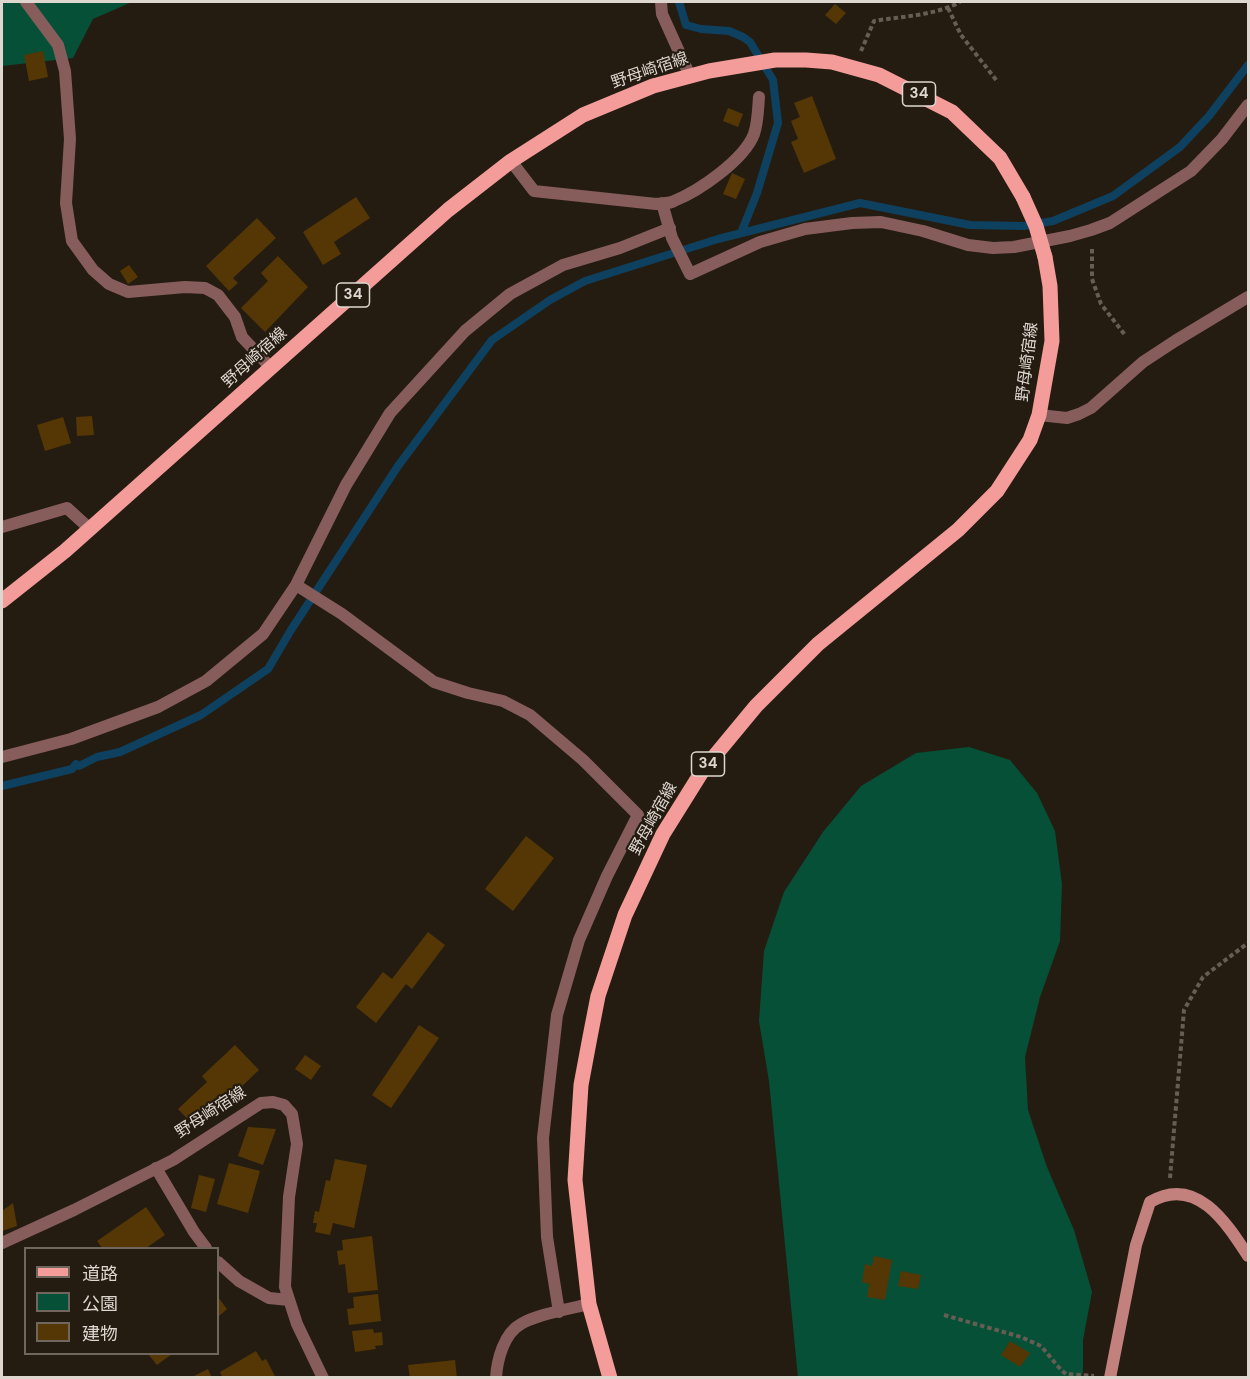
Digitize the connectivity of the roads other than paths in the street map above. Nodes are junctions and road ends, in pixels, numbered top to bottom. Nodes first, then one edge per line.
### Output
1 (26, 2) edge
2 (661, 2) edge
3 (690, 76) junction
4 (759, 97) dead end
5 (1248, 105) edge
6 (511, 161) junction
7 (662, 203) junction
8 (671, 233) junction
9 (1248, 297) edge
10 (271, 368) junction
11 (1039, 416) junction
12 (2, 526) edge
13 (90, 529) junction
14 (296, 585) junction
15 (2, 601) edge
16 (2, 758) edge
17 (156, 1168) junction
18 (2, 1243) edge
19 (205, 1247) edge
20 (1248, 1256) edge
21 (219, 1263) edge
22 (289, 1300) junction
23 (589, 1305) junction
24 (559, 1312) junction
25 (323, 1377) edge
26 (496, 1377) edge
27 (610, 1377) edge
28 (1110, 1377) edge

1 - 10 street
2 - 3 street
3 - 6 main road, 野母崎宿線 / 34
3 - 11 main road, 野母崎宿線 / 34, bridge
4 - 7 street
5 - 8 street
6 - 7 street
6 - 10 main road, 野母崎宿線 / 34
7 - 8 street
8 - 14 street
9 - 11 street
10 - 13 main road, 野母崎宿線 / 34
11 - 23 main road, 野母崎宿線 / 34
12 - 13 street
13 - 15 main road, 野母崎宿線 / 34
14 - 16 street
14 - 24 street
17 - 18 street, 野母崎宿線
17 - 19 street
17 - 22 street, 野母崎宿線
20 - 28 street
21 - 22 street
22 - 25 street, 野母崎宿線
23 - 24 street
23 - 27 main road, 野母崎宿線 / 34
24 - 26 street

